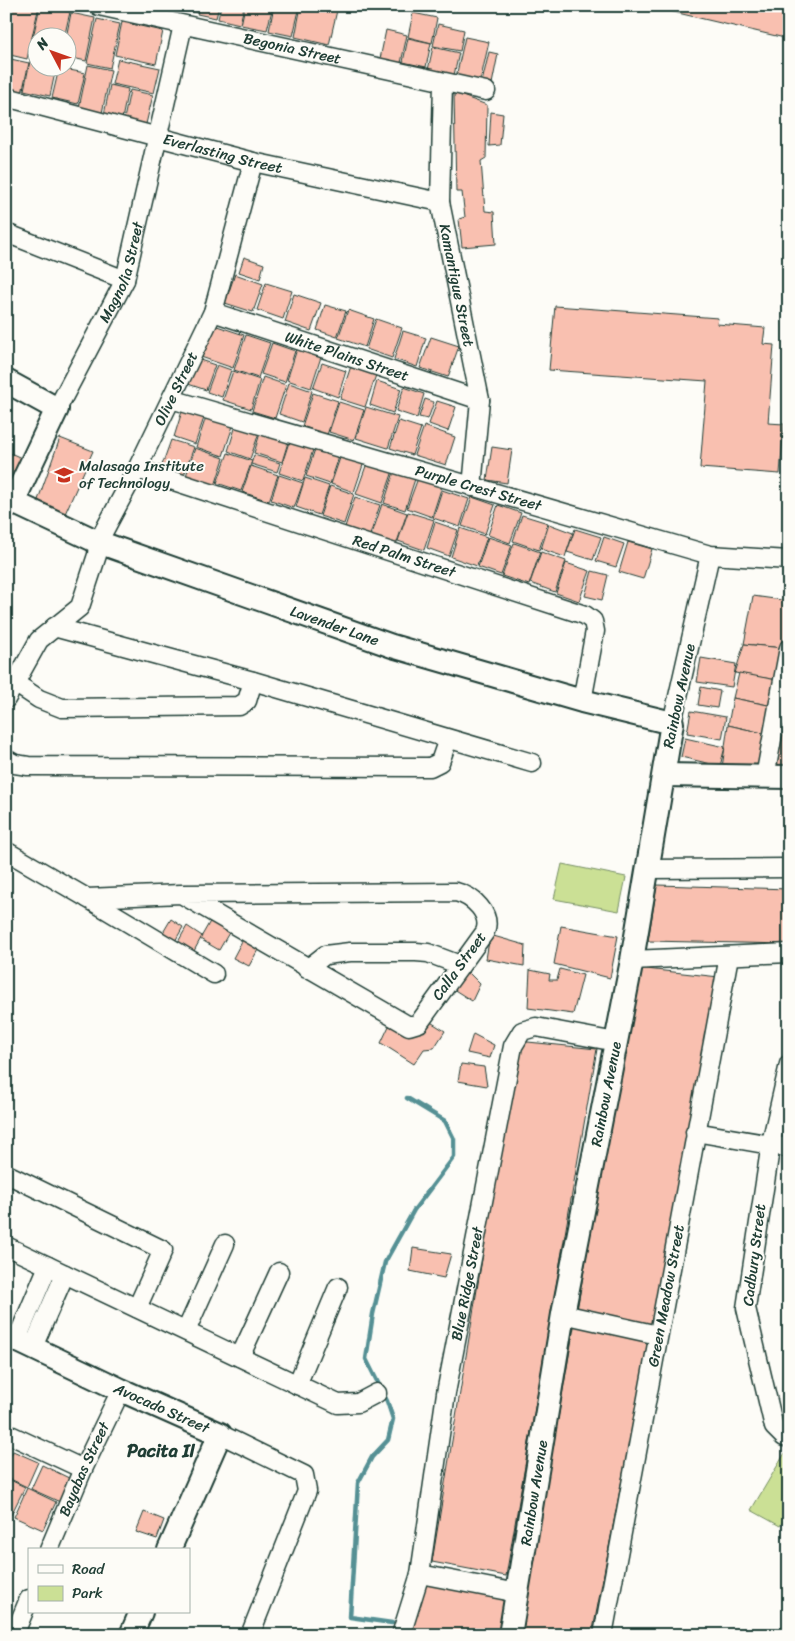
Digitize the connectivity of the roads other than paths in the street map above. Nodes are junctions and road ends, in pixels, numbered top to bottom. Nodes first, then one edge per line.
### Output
1 (99, 6) edge
2 (183, 25) junction
3 (443, 83) junction
4 (486, 90) dead end
5 (6, 97) edge
6 (158, 139) junction
7 (252, 162) junction
8 (440, 202) junction
9 (6, 233) edge
10 (125, 280) junction
11 (212, 312) junction
12 (6, 381) edge
13 (171, 399) junction
14 (480, 400) junction
15 (57, 410) junction
16 (137, 469) junction
17 (472, 487) junction
18 (8, 506) edge
19 (98, 542) junction
20 (710, 555) junction
21 (789, 560) edge
22 (54, 627) junction
23 (789, 648) edge
24 (253, 681) junction
25 (15, 683) junction
26 (6, 699) edge
27 (582, 701) junction
28 (672, 723) junction
29 (448, 739) junction
30 (6, 760) edge
31 (532, 763) dead end
32 (664, 775) junction
33 (765, 777) junction
34 (789, 777) edge
35 (6, 851) edge
36 (647, 868) junction
37 (789, 868) edge
38 (181, 894) junction
39 (87, 898) junction
40 (789, 953) edge
41 (729, 956) junction
42 (632, 960) junction
43 (460, 965) junction
44 (307, 969) junction
45 (214, 974) dead end
46 (616, 1042) junction
47 (789, 1064) edge
48 (695, 1132) junction
49 (771, 1143) junction
50 (789, 1148) edge
51 (6, 1179) edge
52 (225, 1244) dead end
53 (6, 1246) edge
54 (48, 1266) junction
55 (279, 1272) dead end
56 (65, 1274) junction
57 (338, 1287) dead end
58 (136, 1308) junction
59 (563, 1314) junction
60 (186, 1331) junction
61 (658, 1335) junction
62 (19, 1340) edge
63 (240, 1357) junction
64 (297, 1384) junction
65 (121, 1390) junction
66 (377, 1393) dead end
67 (6, 1433) edge
68 (220, 1434) junction
69 (789, 1438) edge
70 (83, 1469) junction
71 (50, 1548) edge
72 (170, 1548) edge
73 (420, 1574) junction
74 (518, 1593) junction
75 (28, 1601) edge
76 (140, 1614) edge
77 (14, 1635) edge
78 (132, 1635) edge
79 (250, 1635) edge
80 (401, 1635) edge
81 (510, 1635) edge
82 (603, 1635) edge

1 - 2 street, Begonia Street
2 - 3 street, Begonia Street
2 - 6 street, Magnolia Street
3 - 4 street, Begonia Street
3 - 8 street, Kamantigue Street
5 - 6 street, Everlasting Street
6 - 7 street, Everlasting Street
6 - 10 street, Magnolia Street
7 - 8 street, Everlasting Street
7 - 11 street, Olive Street
8 - 14 street, Kamantigue Street
9 - 10 street
10 - 15 street, Magnolia Street
11 - 13 street, Olive Street
11 - 14 street, White Plains Street
12 - 15 street
13 - 16 street, Olive Street
13 - 17 street, Purple Crest Street
14 - 17 street, Kamantigue Street
15 - 18 street, Magnolia Street
16 - 19 street, Olive Street
16 - 27 street, Red Palm Street
17 - 20 street, Purple Crest Street
18 - 19 street, Lavender Lane
19 - 22 street, Olive Street
19 - 27 street, Lavender Lane
20 - 21 street, Purple Crest Street
20 - 28 street, Rainbow Avenue
22 - 24 street
22 - 25 street
23 - 33 street
24 - 25 street
24 - 29 street
25 - 26 street
27 - 28 street, Lavender Lane
28 - 32 street, Rainbow Avenue
29 - 30 street
29 - 31 street
32 - 33 street
32 - 36 street, Rainbow Avenue
33 - 34 street
35 - 39 street
36 - 37 street
36 - 42 street, Rainbow Avenue
38 - 39 street, Calla Street
38 - 43 street, Calla Street
38 - 44 street, Calla Street
39 - 45 street
40 - 41 street
41 - 42 street
41 - 48 street, Green Meadow Street
42 - 46 street, Rainbow Avenue
43 - 44 street
43 - 44 street, Calla Street
46 - 59 street, Rainbow Avenue
46 - 73 street, Blue Ridge Street
47 - 49 street, Cadbury Street
48 - 49 street
48 - 61 street, Green Meadow Street
49 - 50 street
49 - 69 street, Cadbury Street
51 - 58 street
52 - 60 street
53 - 54 street
54 - 56 street
54 - 62 street
55 - 63 street
56 - 58 street
56 - 62 street
57 - 64 street
58 - 60 street
59 - 61 street
59 - 74 street, Rainbow Avenue
60 - 63 street
61 - 82 street, Green Meadow Street
62 - 65 street, Avocado Street
63 - 64 street
64 - 66 street
65 - 68 street, Avocado Street
65 - 70 street, Bayabas Street
67 - 70 street
68 - 72 street
68 - 79 street, Avocado Street
70 - 71 street, Bayabas Street
73 - 74 street
73 - 80 street, Blue Ridge Street
74 - 81 street, Rainbow Avenue
75 - 77 street
76 - 78 street

